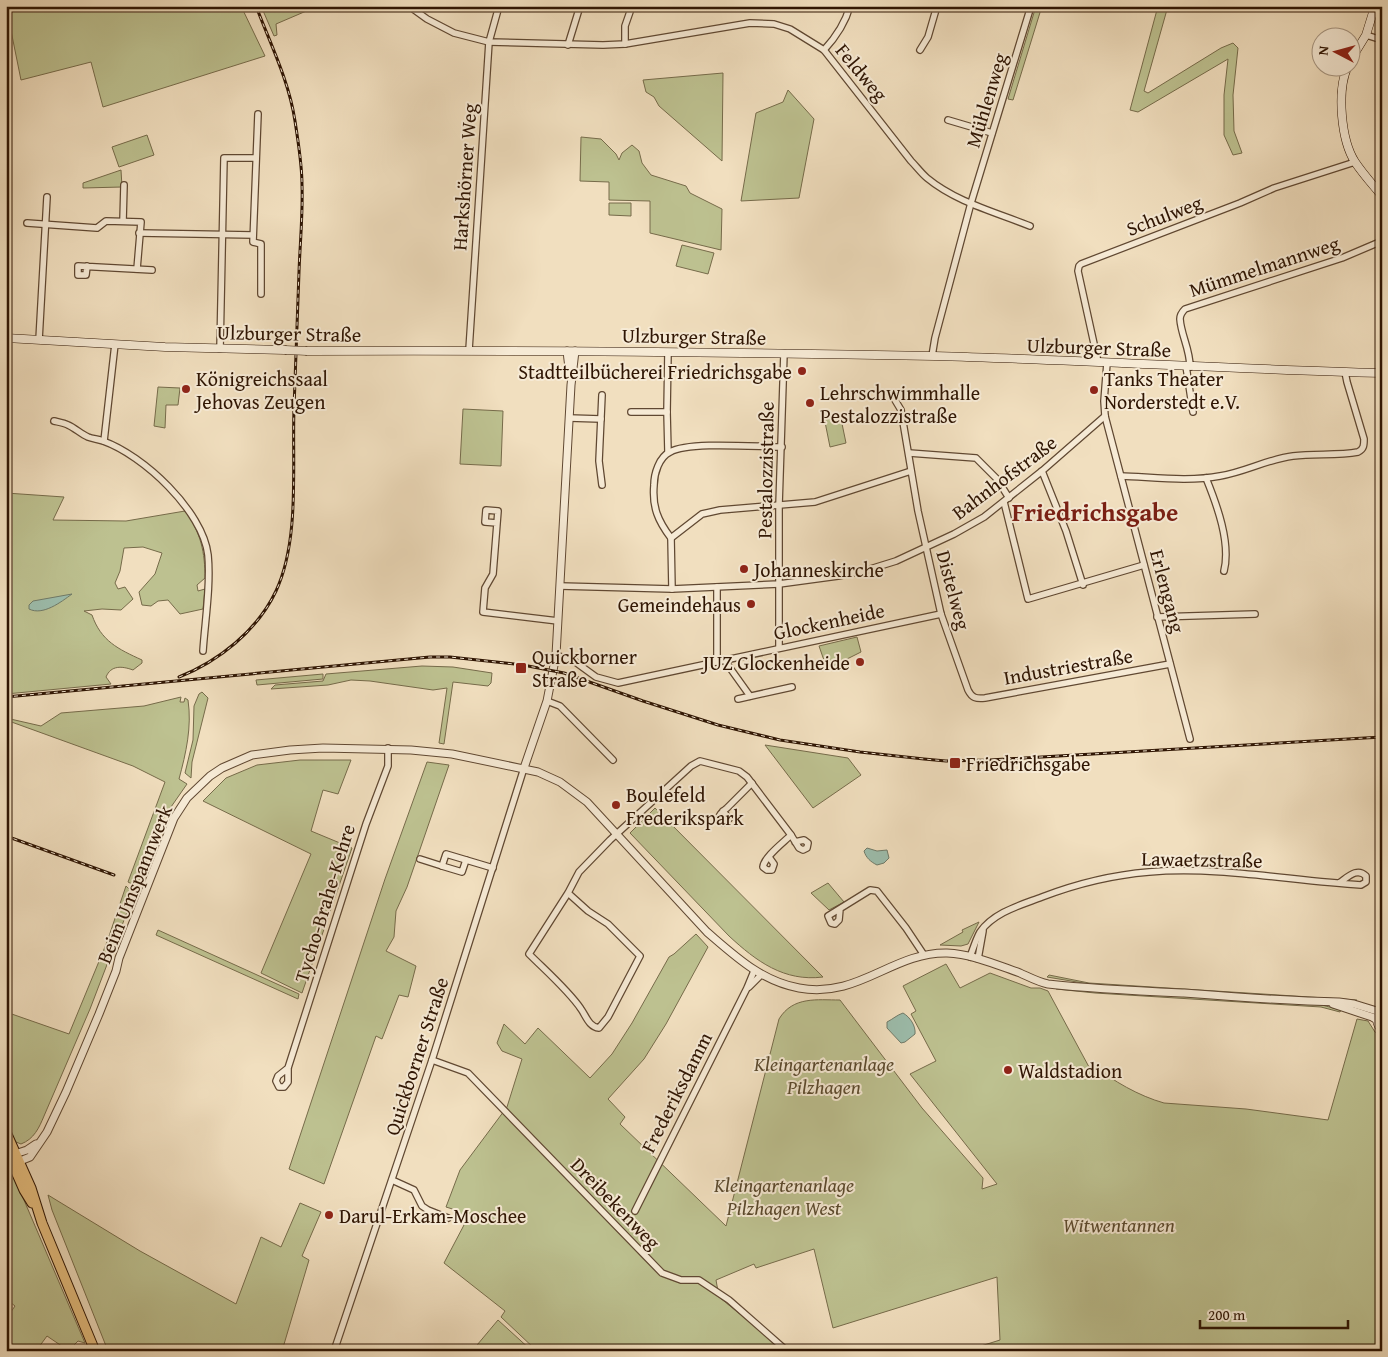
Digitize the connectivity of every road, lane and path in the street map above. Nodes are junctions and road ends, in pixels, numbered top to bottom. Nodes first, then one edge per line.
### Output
1 (409, 6) edge
2 (499, 6) edge
3 (580, 6) edge
4 (632, 6) edge
5 (850, 6) edge
6 (937, 6) edge
7 (1031, 6) edge
8 (1375, 6) edge
9 (1366, 34) junction
10 (1382, 40) edge
11 (489, 42) junction
12 (625, 44) junction
13 (1360, 44) edge
14 (568, 45) junction
15 (824, 50) junction
16 (920, 50) dead end
17 (1345, 78) edge
18 (258, 114) dead end
19 (948, 120) dead end
20 (992, 133) junction
21 (256, 158) junction
22 (1355, 162) junction
23 (124, 185) dead end
24 (1382, 196) edge
25 (47, 197) dead end
26 (971, 203) junction
27 (123, 221) junction
28 (27, 223) dead end
29 (45, 224) junction
30 (1030, 226) dead end
31 (140, 233) junction
32 (223, 234) junction
33 (253, 235) junction
34 (1382, 241) edge
35 (87, 266) dead end
36 (137, 269) junction
37 (152, 270) dead end
38 (261, 294) dead end
39 (6, 338) edge
40 (39, 340) junction
41 (115, 344) junction
42 (220, 349) junction
43 (469, 350) junction
44 (571, 351) junction
45 (668, 352) junction
46 (784, 353) junction
47 (932, 356) junction
48 (1098, 362) junction
49 (1106, 363) junction
50 (1188, 367) junction
51 (1345, 372) junction
52 (1382, 373) edge
53 (602, 394) dead end
54 (895, 400) dead end
55 (631, 412) dead end
56 (667, 412) junction
57 (1193, 412) dead end
58 (1105, 416) junction
59 (569, 418) junction
60 (601, 419) junction
61 (54, 421) dead end
62 (104, 441) junction
63 (782, 447) junction
64 (668, 452) junction
65 (909, 453) junction
66 (911, 471) junction
67 (1042, 471) junction
68 (1121, 476) junction
69 (1206, 478) junction
70 (602, 485) dead end
71 (1010, 498) junction
72 (1004, 502) junction
73 (779, 505) junction
74 (498, 523) dead end
75 (671, 538) junction
76 (926, 548) junction
77 (1144, 566) junction
78 (1224, 571) dead end
79 (779, 584) junction
80 (1083, 585) junction
81 (560, 586) junction
82 (717, 587) junction
83 (672, 589) junction
84 (941, 614) junction
85 (1255, 614) dead end
86 (1158, 617) junction
87 (558, 621) junction
88 (779, 648) junction
89 (203, 651) dead end
90 (556, 655) junction
91 (725, 660) junction
92 (717, 662) junction
93 (1170, 664) junction
94 (792, 686) dead end
95 (750, 696) junction
96 (972, 697) joint
97 (738, 699) dead end
98 (547, 701) junction
99 (1190, 739) dead end
100 (388, 748) junction
101 (613, 760) dead end
102 (524, 768) junction
103 (752, 783) junction
104 (723, 811) dead end
105 (618, 834) junction
106 (791, 835) junction
107 (795, 842) dead end
108 (769, 857) dead end
109 (420, 859) dead end
110 (466, 860) junction
111 (442, 866) junction
112 (493, 868) junction
113 (1339, 883) dead end
114 (568, 893) junction
115 (840, 908) dead end
116 (984, 927) junction
117 (924, 955) junction
118 (970, 957) junction
119 (978, 959) junction
120 (754, 970) junction
121 (761, 975) junction
122 (747, 988) junction
123 (1323, 1002) junction
124 (1381, 1011) edge
125 (1377, 1020) junction
126 (1382, 1030) edge
127 (432, 1060) junction
128 (288, 1068) dead end
129 (6, 1132) edge
130 (11, 1158) edge
131 (392, 1180) junction
132 (635, 1211) dead end
133 (448, 1218) dead end
134 (95, 1351) edge
135 (334, 1351) edge
136 (787, 1351) edge

1 - 11 street, Feldweg
2 - 11 street, Harkshörner Weg
3 - 14 street
4 - 12 street
5 - 15 street
6 - 16 street
7 - 20 street, Mühlenweg
8 - 9 main road
9 - 10 street
9 - 13 main road
11 - 14 street, Feldweg
11 - 43 street, Harkshörner Weg
12 - 14 street, Feldweg
12 - 15 street, Feldweg
15 - 26 street, Feldweg
17 - 22 main road
18 - 21 street
19 - 20 street
20 - 26 street, Mühlenweg
21 - 32 street
21 - 33 street
22 - 24 main road
22 - 48 street, Schulweg
23 - 27 street
25 - 29 street
26 - 30 street
26 - 47 street, Mühlenweg
27 - 29 street
27 - 31 street
28 - 29 street
29 - 40 street
31 - 32 street
31 - 36 street
32 - 33 street
32 - 42 street
33 - 38 street
34 - 50 street, Mümmelmannweg
35 - 36 street
36 - 37 street
39 - 40 main road, Ulzburger Straße
40 - 41 main road, Ulzburger Straße
41 - 42 main road, Ulzburger Straße
41 - 62 street
42 - 43 main road, Ulzburger Straße, bridge
43 - 44 main road, Ulzburger Straße
44 - 45 main road, Ulzburger Straße
44 - 59 street, Quickborner Straße
45 - 46 main road, Ulzburger Straße
45 - 56 street
46 - 47 main road, Ulzburger Straße
46 - 63 street, Pestalozzistraße
47 - 48 main road, Ulzburger Straße
48 - 49 main road, Ulzburger Straße
49 - 50 main road, Ulzburger Straße
49 - 58 street, Erlengang
50 - 51 main road, Ulzburger Straße
50 - 57 street, Mümmelmannweg
51 - 52 main road, Ulzburger Straße
51 - 69 street
53 - 60 street
54 - 65 street, Distelweg
55 - 56 street
56 - 64 street
58 - 67 street, Bahnhofstraße
58 - 68 street, Erlengang
59 - 60 street
59 - 81 street, Quickborner Straße
60 - 70 street
61 - 62 street
62 - 89 street
63 - 64 street
63 - 73 street, Pestalozzistraße
64 - 75 street
65 - 66 street, Distelweg
65 - 71 street
66 - 73 street
66 - 76 street, Distelweg
67 - 71 street, Bahnhofstraße
67 - 80 street
68 - 69 street
68 - 77 street, Erlengang
69 - 78 street
71 - 72 street, Bahnhofstraße
72 - 76 street, Bahnhofstraße
72 - 80 street
73 - 75 street
73 - 79 street, Pestalozzistraße
74 - 87 street
75 - 83 street
76 - 79 street, Bahnhofstraße
76 - 84 street, Distelweg
77 - 80 street
77 - 86 street, Erlengang
79 - 82 street, Bahnhofstraße
79 - 88 street, Pestalozzistraße
81 - 83 street, Bahnhofstraße
81 - 87 street, Quickborner Straße
82 - 83 street, Bahnhofstraße
82 - 92 street
84 - 88 street, Glockenheide
84 - 96 street, Distelweg
85 - 86 street
86 - 93 street, Erlengang
87 - 90 street, Quickborner Straße
88 - 91 street, Glockenheide
90 - 92 street, Glockenheide
90 - 98 street, Quickborner Straße
91 - 92 street, Glockenheide
91 - 95 street
93 - 96 street, Industriestraße
93 - 99 street, Erlengang
94 - 95 street
95 - 97 street
98 - 101 street
98 - 102 street, Quickborner Straße
100 - 102 street, Beim Umspannwerk
100 - 128 street, Tycho-Brahe-Kehre
100 - 130 street, Beim Umspannwerk
102 - 105 street
102 - 112 street, Quickborner Straße
103 - 104 street
103 - 105 street
103 - 106 street
105 - 114 street
105 - 120 street
106 - 107 street
106 - 108 street
109 - 111 street
110 - 111 street
110 - 111 street
110 - 112 street
112 - 127 street, Quickborner Straße
113 - 116 street, Lawaetzstraße
114 - 114 street
115 - 117 street
116 - 118 street, Lawaetzstraße
116 - 119 street
117 - 118 street
117 - 121 street
118 - 119 street
119 - 123 street
120 - 121 street
120 - 122 street, Frederiksdamm
121 - 122 street, Frederiksdamm
122 - 132 street, Frederiksdamm
123 - 124 street
123 - 125 street
124 - 125 main road
125 - 126 main road
127 - 131 street, Quickborner Straße
127 - 136 street, Dreibekenweg
129 - 130 main road
130 - 134 main road
131 - 133 street
131 - 135 street, Quickborner Straße

